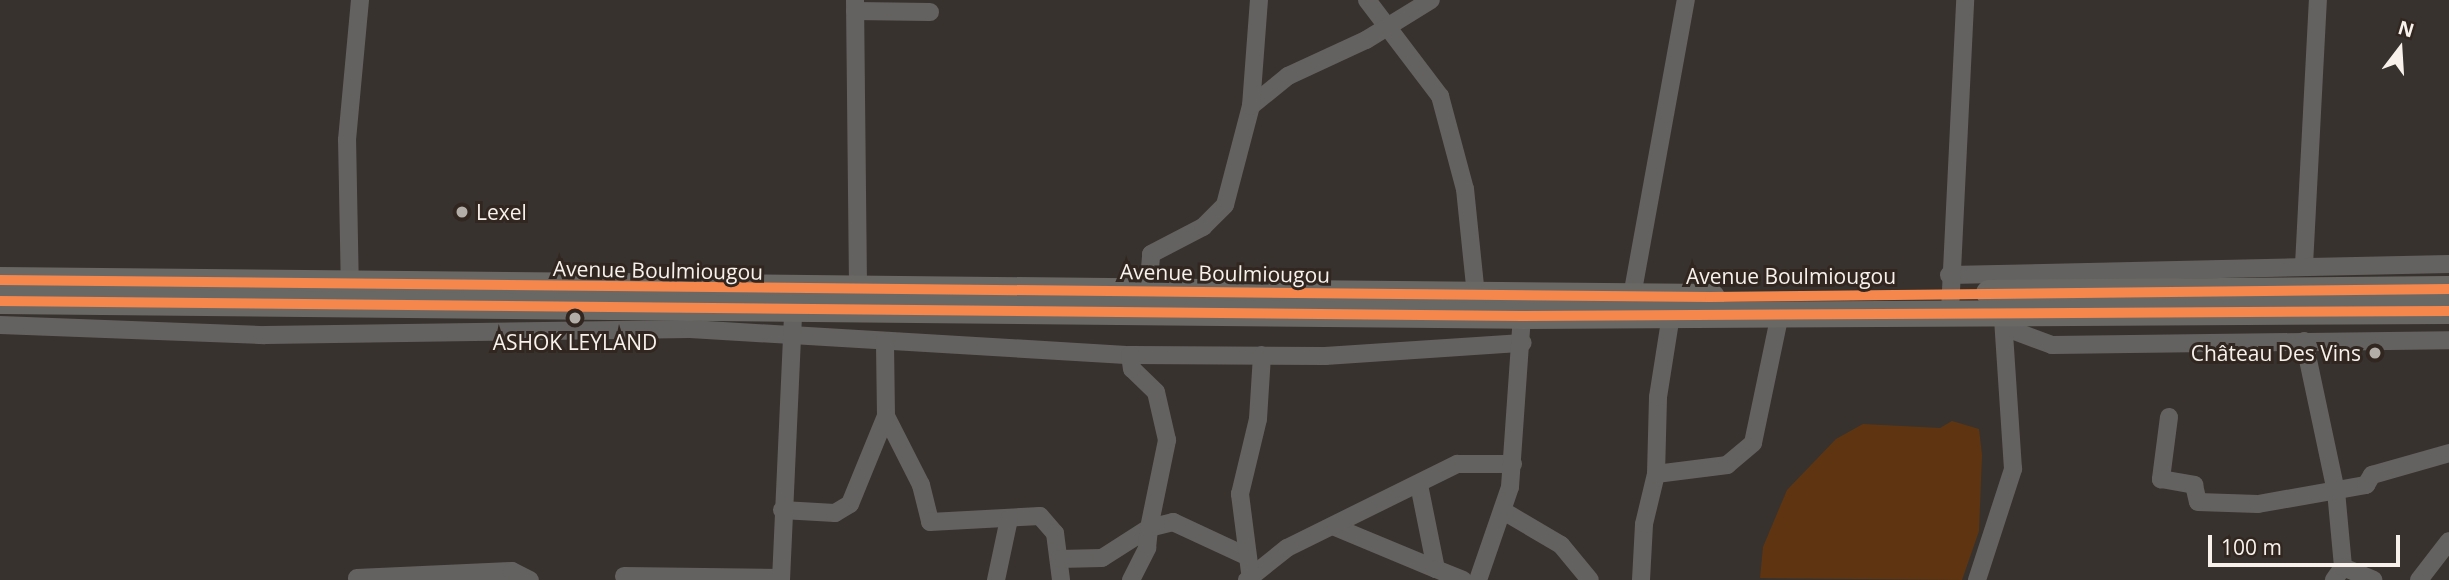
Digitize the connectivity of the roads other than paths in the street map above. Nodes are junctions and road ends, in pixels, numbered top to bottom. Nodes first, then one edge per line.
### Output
1 (360, 0) edge
2 (1259, 0) edge
3 (1367, 0) edge
4 (1431, 0) edge
5 (1686, 0) edge
6 (1965, 0) edge
7 (2318, 0) edge
8 (855, 6) edge
9 (930, 12) dead end
10 (1391, 27) junction
11 (1251, 106) junction
12 (2449, 264) edge
13 (2304, 265) junction
14 (0, 280) edge
15 (2449, 289) edge
16 (858, 291) junction
17 (1148, 291) junction
18 (1950, 293) junction
19 (350, 295) junction
20 (1476, 295) junction
21 (1632, 296) junction
22 (0, 301) edge
23 (793, 311) junction
24 (2449, 311) edge
25 (1780, 314) junction
26 (1671, 315) junction
27 (1522, 316) junction
28 (2003, 319) junction
29 (0, 325) edge
30 (790, 338) junction
31 (2449, 340) edge
32 (885, 341) junction
33 (2304, 341) junction
34 (1523, 343) junction
35 (1130, 355) junction
36 (1262, 355) junction
37 (886, 416) junction
38 (2169, 417) dead end
39 (2449, 453) edge
40 (1513, 464) junction
41 (1656, 474) junction
42 (1419, 485) junction
43 (2336, 491) junction
44 (782, 510) junction
45 (1505, 512) junction
46 (1009, 519) junction
47 (1335, 527) junction
48 (1149, 528) junction
49 (2449, 541) edge
50 (1244, 555) junction
51 (1059, 559) junction
52 (1436, 569) junction
53 (2338, 574) edge
54 (624, 576) dead end
55 (357, 578) dead end
56 (781, 579) edge
57 (1249, 579) edge
58 (530, 580) edge
59 (996, 580) edge
60 (1060, 580) edge
61 (1131, 580) edge
62 (1463, 580) edge
63 (1478, 580) edge
64 (1590, 580) edge
65 (1641, 580) edge
66 (1977, 580) edge
67 (2374, 580) edge
68 (2418, 580) edge

1 - 19 street
2 - 11 street
3 - 10 street
4 - 10 street
5 - 21 street
6 - 18 street
7 - 13 street
8 - 9 street
8 - 16 street
10 - 11 street
10 - 20 street
11 - 17 street
12 - 13 street
13 - 18 street
14 - 19 highway, Avenue Boulmiougou
15 - 18 highway, Avenue Boulmiougou
16 - 17 highway, Avenue Boulmiougou
16 - 19 highway, Avenue Boulmiougou
17 - 20 highway, Avenue Boulmiougou
18 - 21 highway, Avenue Boulmiougou
18 - 25 highway, Avenue Boulmiougou
18 - 28 highway, Avenue Boulmiougou
19 - 22 highway, Avenue Boulmiougou
19 - 23 highway, Avenue Boulmiougou
20 - 21 highway, Avenue Boulmiougou
23 - 27 highway, Avenue Boulmiougou
23 - 30 street
24 - 28 highway, Avenue Boulmiougou
25 - 26 highway, Avenue Boulmiougou
25 - 41 street
26 - 27 highway, Avenue Boulmiougou
26 - 41 street
27 - 34 street
28 - 33 street
28 - 66 street
29 - 30 street
30 - 32 street
30 - 44 street
31 - 33 street
32 - 35 street
32 - 37 street
33 - 43 street
34 - 36 street
34 - 40 street
35 - 36 street
35 - 48 street
36 - 50 street
37 - 44 street
37 - 46 street
38 - 43 street
39 - 43 street
40 - 42 street
40 - 45 street
41 - 65 street
42 - 47 street
42 - 52 street
43 - 53 street
44 - 56 street
45 - 63 street
45 - 64 street
46 - 51 street
46 - 59 street
47 - 52 street
47 - 57 street
48 - 50 street
48 - 51 street
48 - 61 street
49 - 68 street
50 - 57 street
51 - 60 street
52 - 62 street
53 - 67 street
54 - 56 street
55 - 58 street

